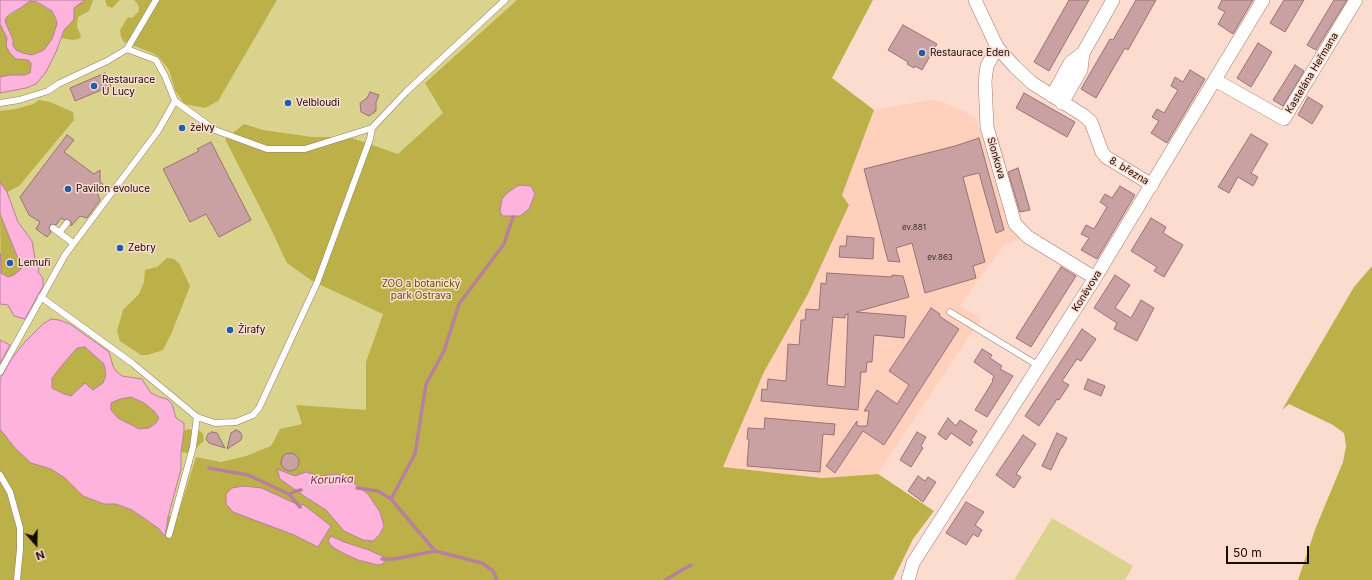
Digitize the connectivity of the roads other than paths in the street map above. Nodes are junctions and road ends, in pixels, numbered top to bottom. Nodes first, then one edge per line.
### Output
1 (156, 0) edge
2 (505, 0) edge
3 (975, 0) edge
4 (1113, 0) edge
5 (1263, 0) edge
6 (1356, 0) edge
7 (997, 47) junction
8 (127, 49) junction
9 (1215, 80) junction
10 (1057, 100) junction
11 (175, 101) junction
12 (0, 103) edge
13 (372, 128) junction
14 (1152, 185) junction
15 (67, 222) dead end
16 (53, 228) dead end
17 (59, 233) junction
18 (73, 243) junction
19 (1095, 278) junction
20 (41, 297) junction
21 (950, 312) dead end
22 (1040, 367) junction
23 (0, 372) edge
24 (197, 416) junction
25 (0, 475) edge
26 (169, 535) dead end
27 (17, 580) edge
28 (908, 580) edge

1 - 8 lane
2 - 13 lane
3 - 7 street
4 - 10 street
5 - 9 street, Koněvova
6 - 9 street, Kastelána Heřmana
7 - 10 street, 8. března
7 - 19 street, Sionkova
8 - 11 lane
8 - 12 lane
9 - 14 street, Koněvova
10 - 14 street, 8. března
11 - 13 lane
11 - 18 lane
13 - 24 lane
14 - 19 street, Koněvova
15 - 17 lane
16 - 17 lane
17 - 18 lane
18 - 20 lane
19 - 22 street, Koněvova
20 - 23 lane
20 - 24 lane
21 - 22 lane
22 - 28 street, Koněvova
24 - 26 lane
25 - 27 lane

